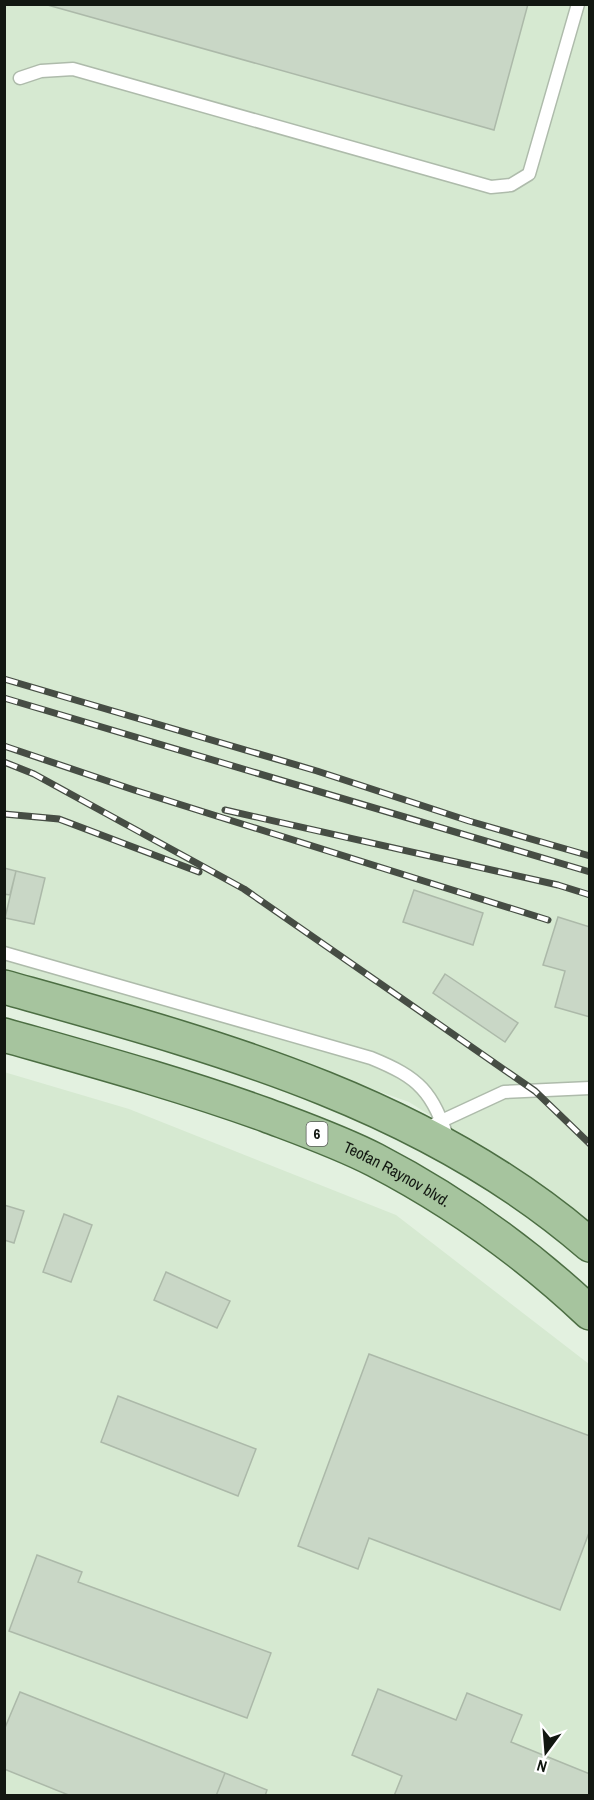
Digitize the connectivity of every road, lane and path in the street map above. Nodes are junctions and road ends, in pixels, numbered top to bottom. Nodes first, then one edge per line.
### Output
1 (578, 4) edge
2 (20, 78) dead end
3 (4, 953) edge
4 (4, 987) edge
5 (4, 1035) edge
6 (590, 1088) edge
7 (438, 1133) junction
8 (590, 1245) edge
9 (590, 1313) edge

1 - 2 lane
3 - 7 lane
4 - 7 main road
5 - 9 main road, Teofan Raynov blvd. / 6
6 - 7 lane
7 - 8 main road

